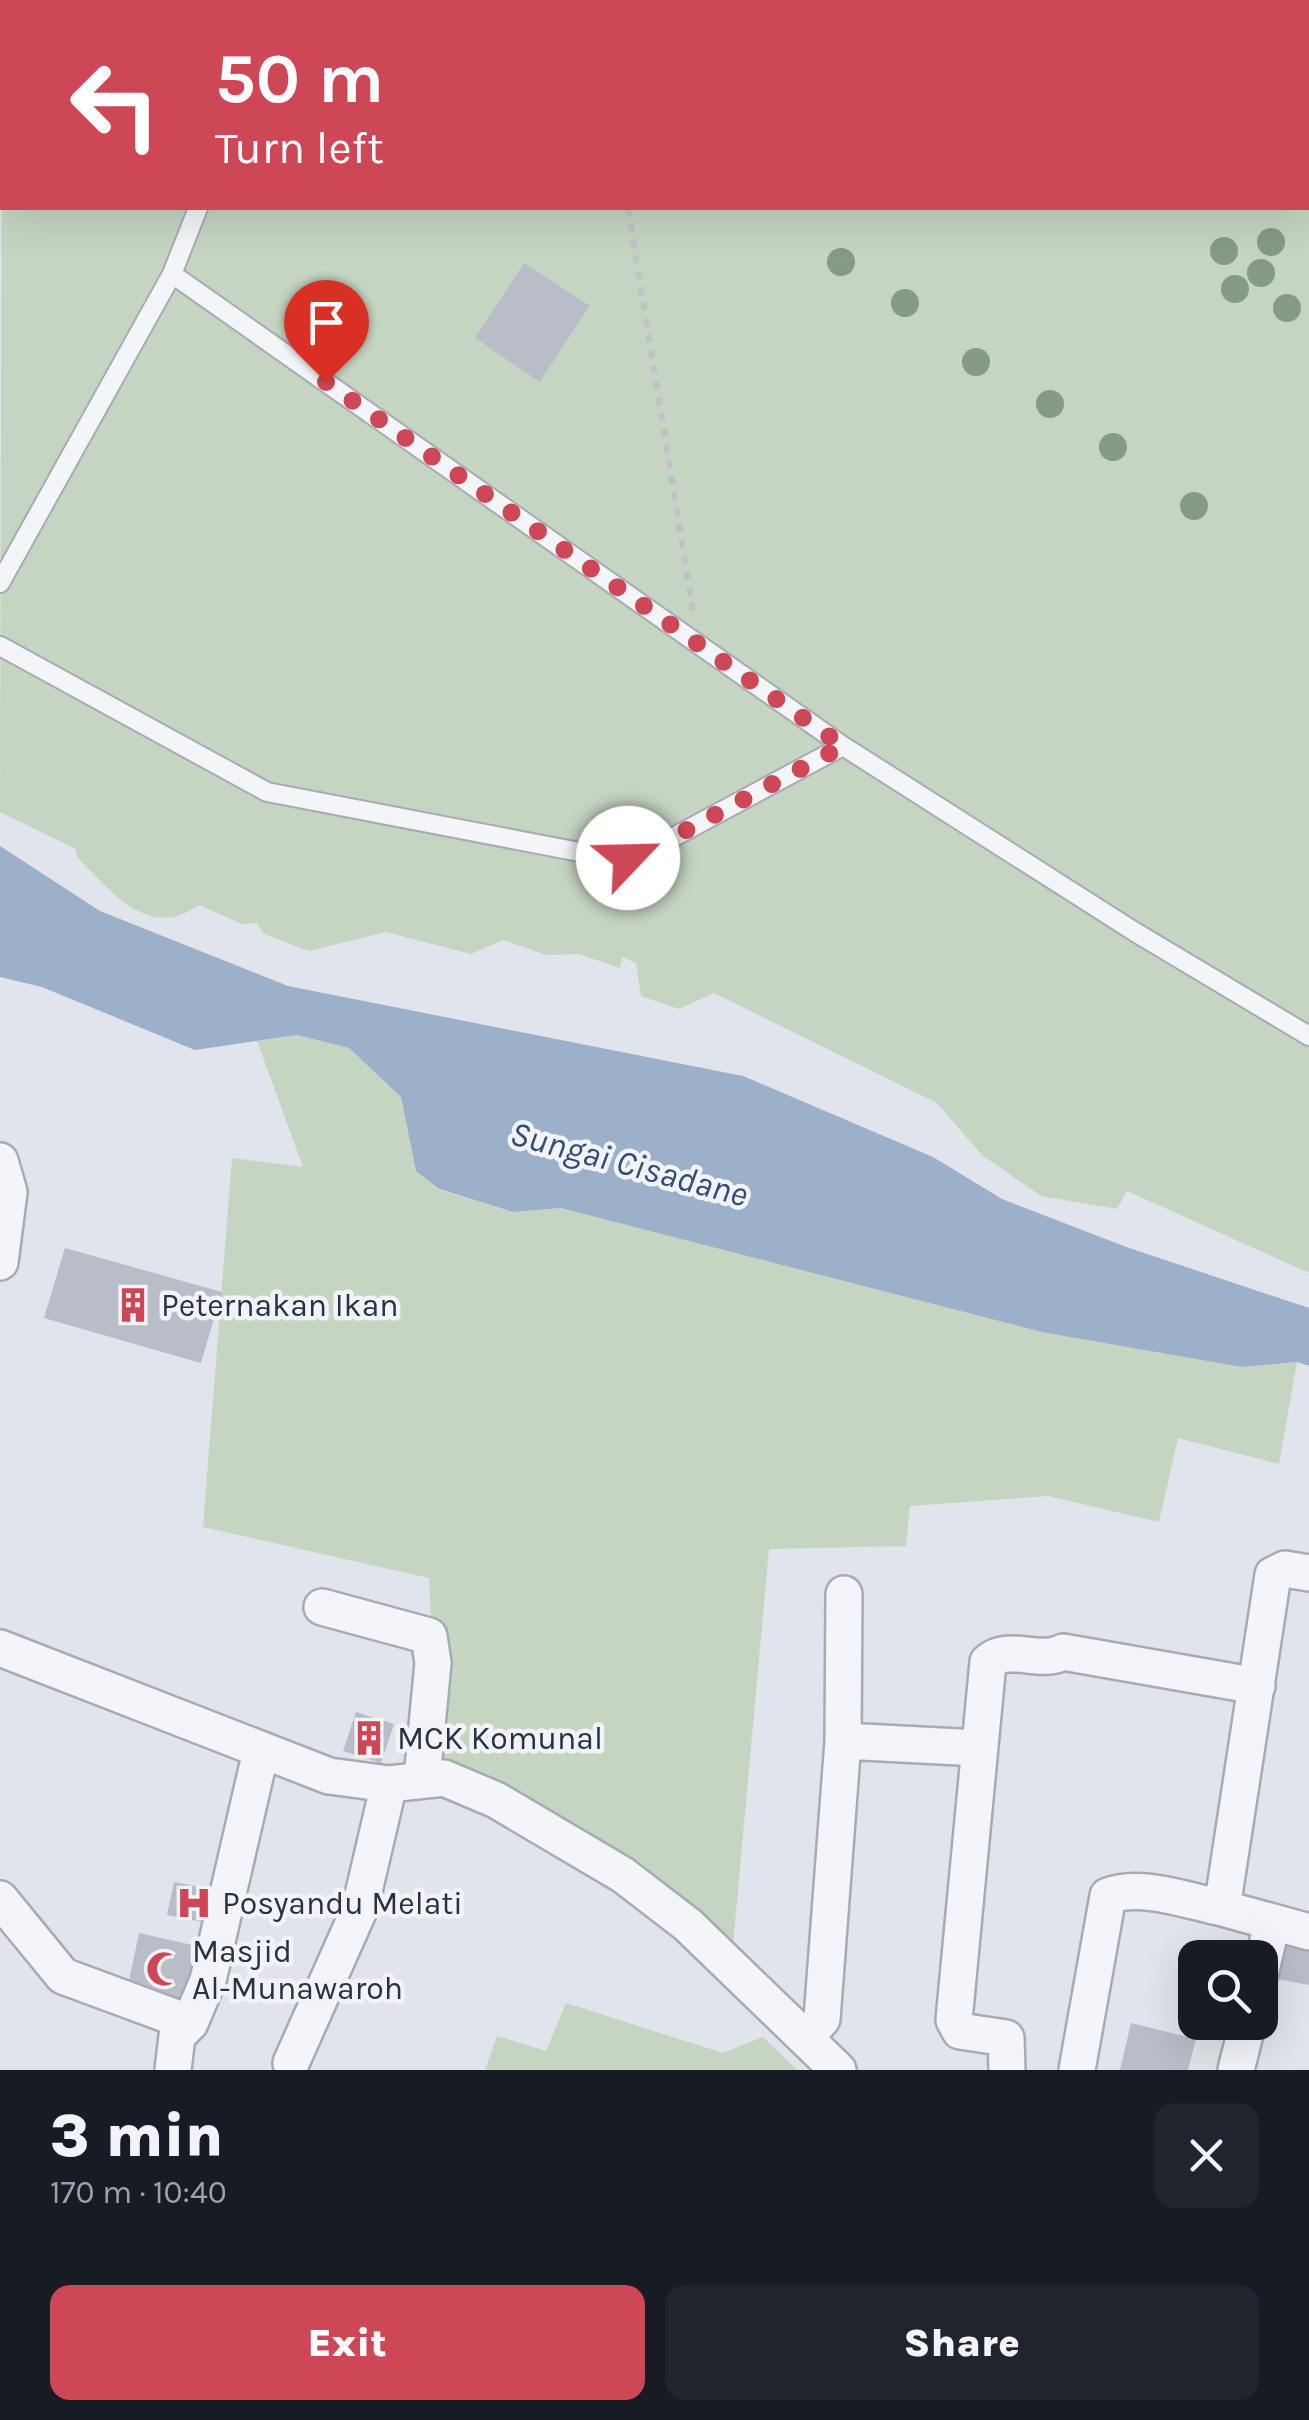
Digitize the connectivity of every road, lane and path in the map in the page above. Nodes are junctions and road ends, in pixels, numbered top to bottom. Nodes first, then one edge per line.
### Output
1 (197, 210) edge
2 (628, 210) edge
3 (172, 274) junction
4 (0, 583) edge
5 (698, 644) junction
6 (0, 646) edge
7 (843, 746) junction
8 (1309, 1036) edge
9 (0, 1160) edge
10 (0, 1262) edge
11 (1309, 1573) edge
12 (844, 1594) dead end
13 (322, 1607) dead end
14 (0, 1648) edge
15 (1258, 1686) junction
16 (843, 1741) junction
17 (979, 1748) junction
18 (260, 1751) junction
19 (406, 1781) junction
20 (0, 1900) edge
21 (1222, 1908) junction
22 (1272, 1924) junction
23 (1309, 1932) edge
24 (1268, 1940) edge
25 (190, 2023) junction
26 (806, 2037) junction
27 (1244, 2040) edge
28 (290, 2063) dead end
29 (172, 2070) edge
30 (838, 2070) edge
31 (1007, 2070) edge
32 (1077, 2070) edge
33 (1236, 2070) edge

1 - 3 lane
2 - 5 path
3 - 4 lane
3 - 5 lane
5 - 7 lane
6 - 7 lane
7 - 8 lane
9 - 10 street
11 - 15 street
12 - 16 street
13 - 19 street
14 - 18 street
15 - 17 street
15 - 21 street
16 - 17 street
16 - 26 street
17 - 31 street
18 - 19 street
18 - 25 street
19 - 26 street
19 - 28 street
20 - 25 street
21 - 22 street
21 - 32 street
22 - 23 street
22 - 24 street
25 - 29 street
26 - 30 street
27 - 33 street

